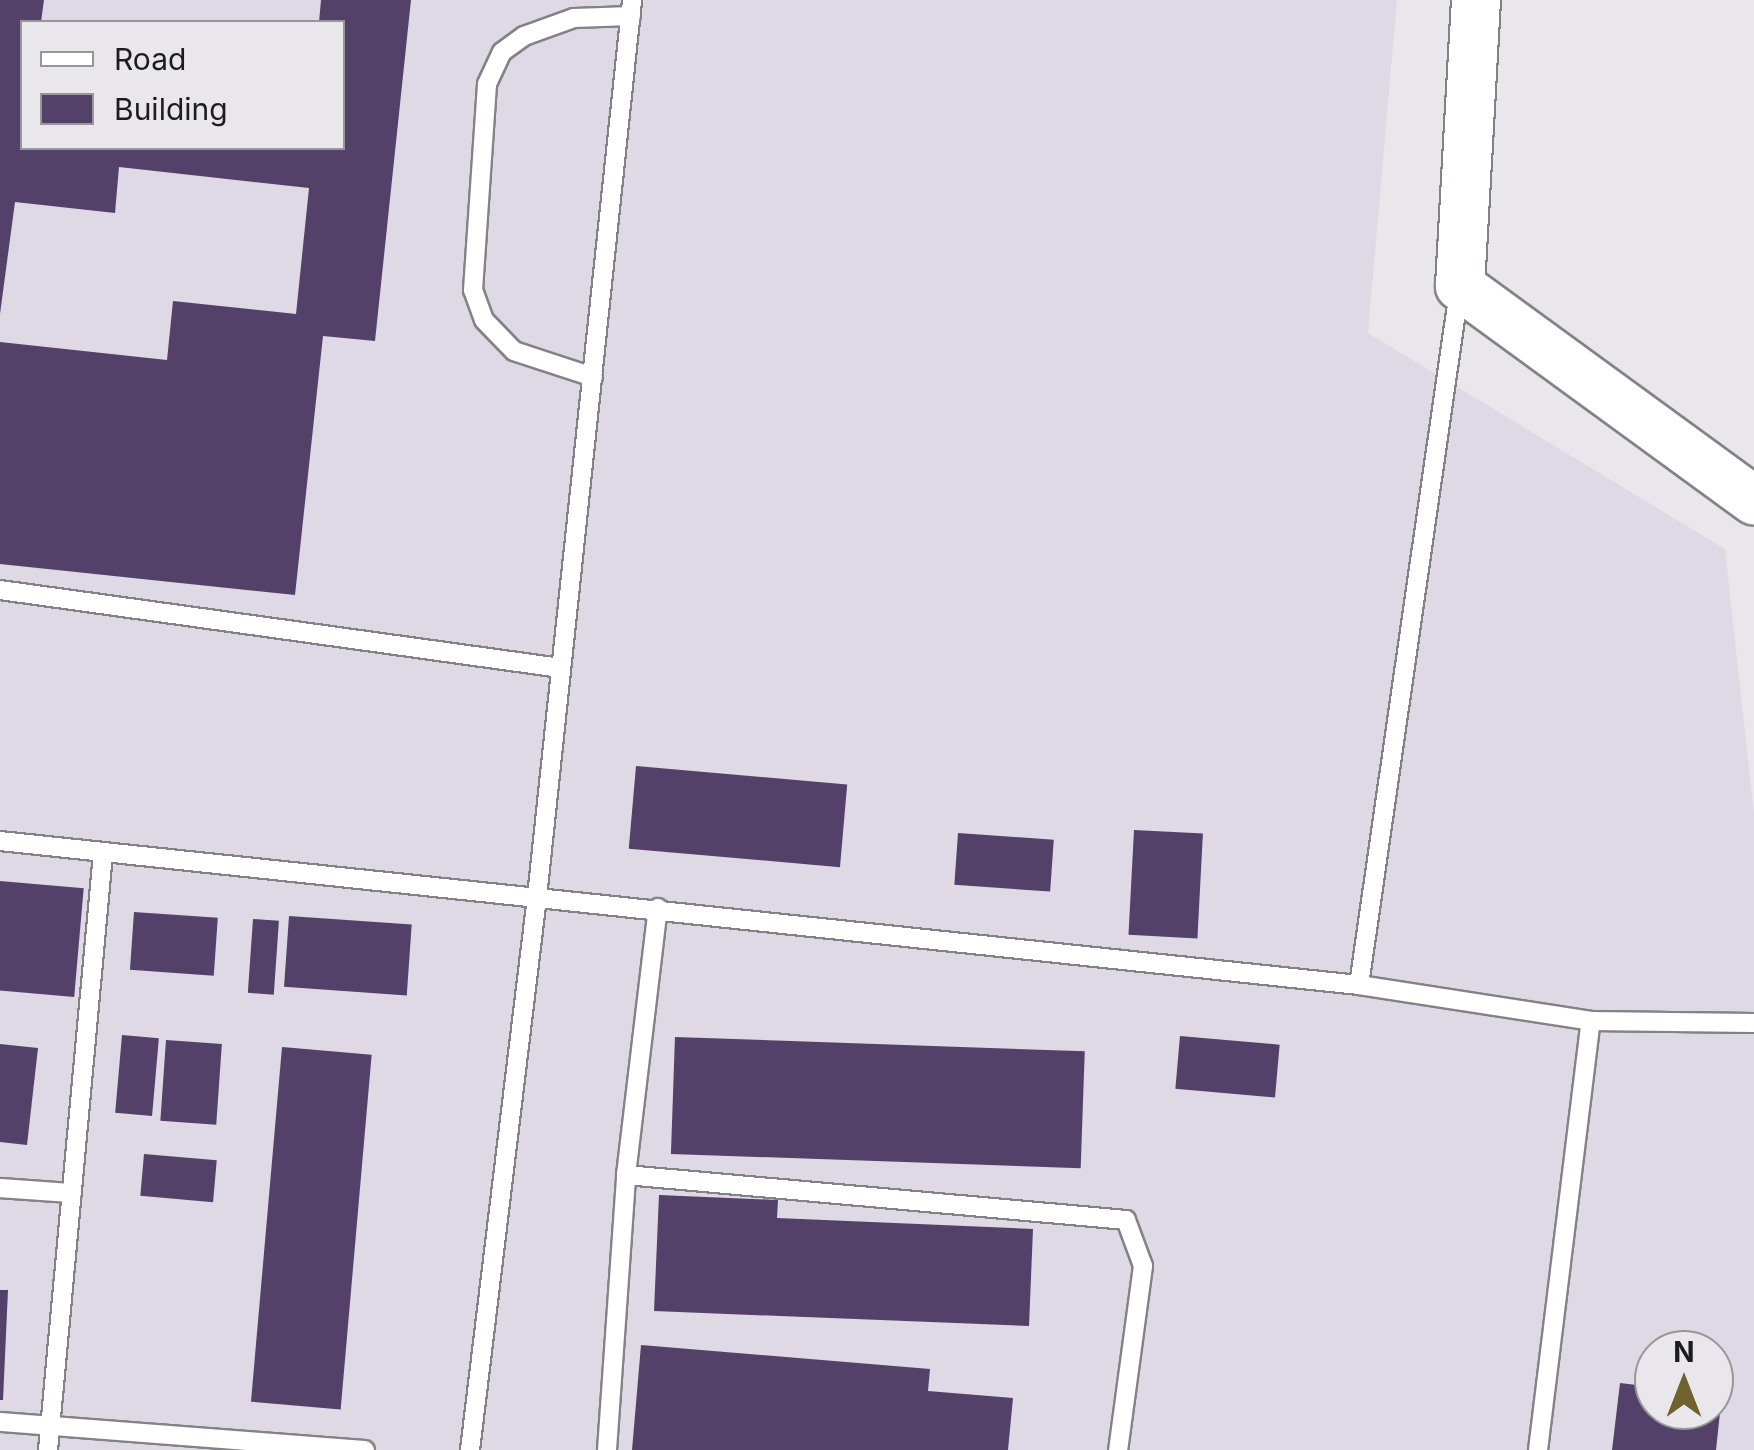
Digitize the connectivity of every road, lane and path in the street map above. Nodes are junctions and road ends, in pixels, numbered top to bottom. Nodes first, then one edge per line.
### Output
1 (1476, 0) edge
2 (631, 8) edge
3 (1460, 286) junction
4 (592, 378) junction
5 (1754, 500) edge
6 (0, 590) edge
7 (562, 668) junction
8 (0, 841) edge
9 (104, 854) junction
10 (538, 897) junction
11 (658, 908) junction
12 (1359, 985) junction
13 (1591, 1021) junction
14 (1754, 1024) edge
15 (626, 1175) junction
16 (0, 1188) edge
17 (72, 1192) junction
18 (0, 1422) edge
19 (51, 1426) junction
20 (48, 1450) edge
21 (365, 1450) edge
22 (470, 1450) edge
23 (607, 1450) edge
24 (1118, 1450) edge
25 (1538, 1450) edge

1 - 3 street
2 - 4 lane
2 - 4 lane
3 - 5 street
3 - 12 lane
4 - 7 lane
6 - 7 lane
7 - 10 lane
8 - 9 lane
9 - 10 lane
9 - 17 lane
10 - 11 lane
10 - 22 lane
11 - 12 lane
11 - 15 lane
12 - 13 lane
13 - 14 lane
13 - 25 lane
15 - 23 lane
15 - 24 lane
16 - 17 lane
17 - 19 lane
18 - 19 lane
19 - 20 lane
19 - 21 lane

